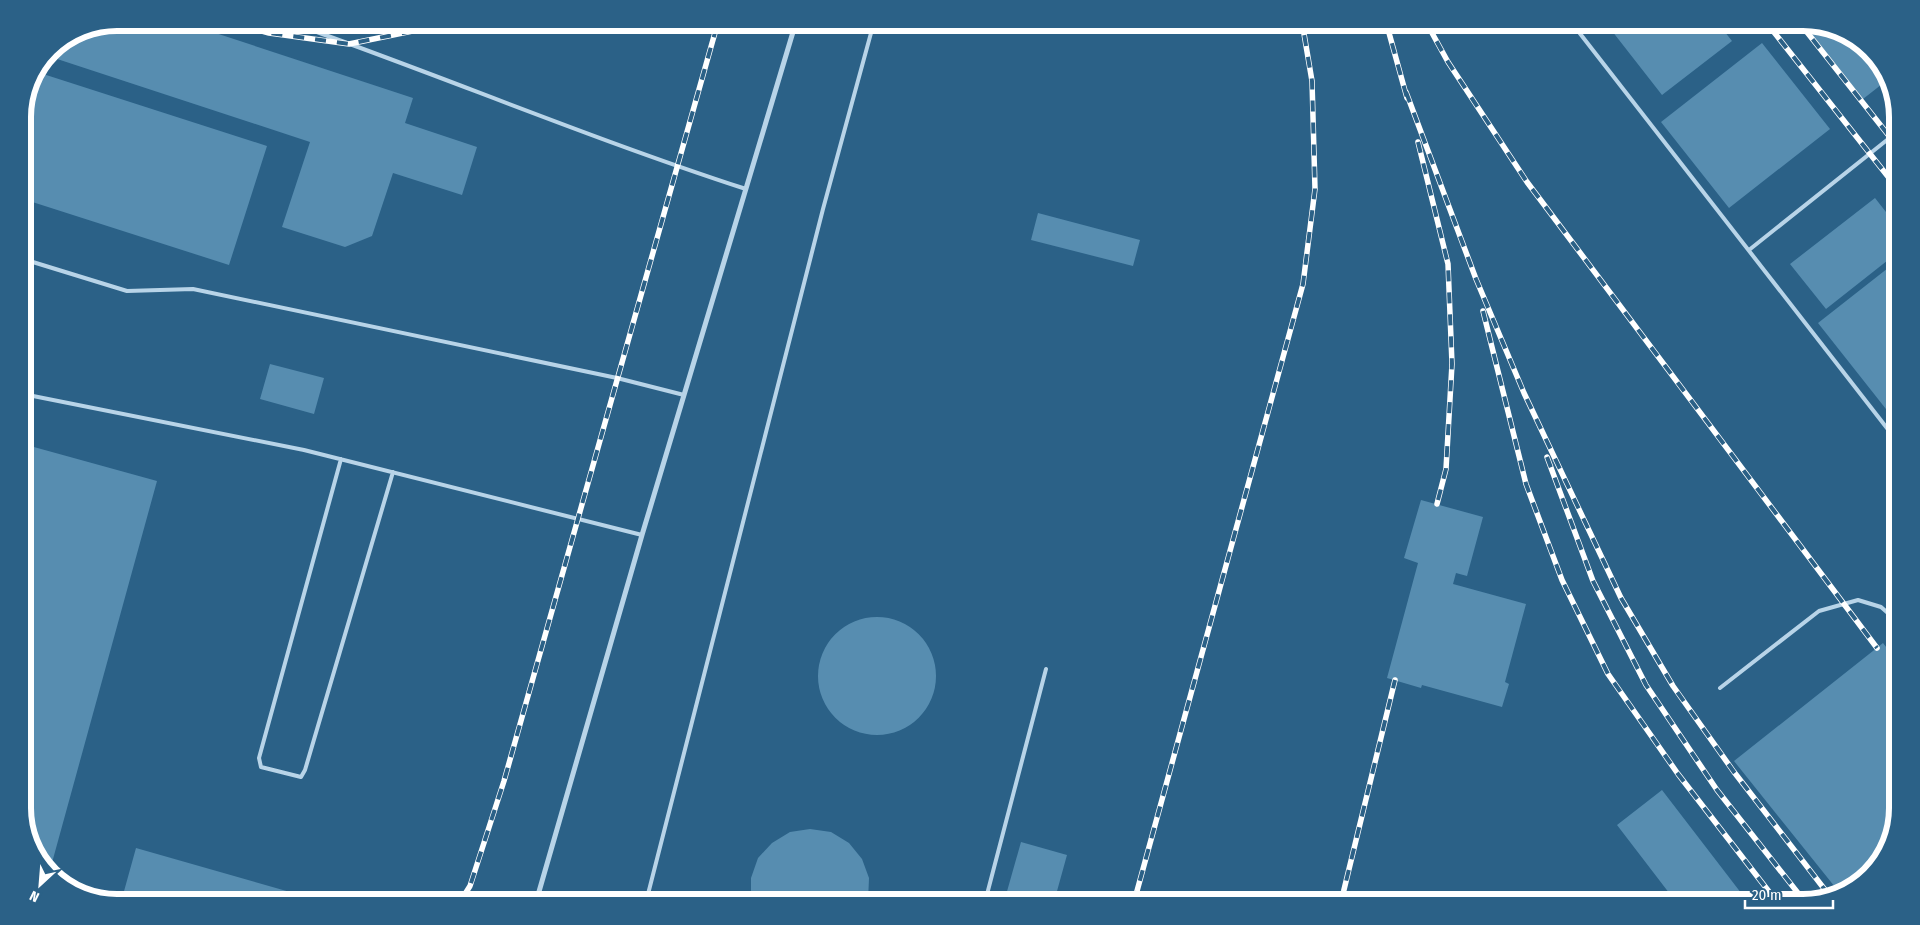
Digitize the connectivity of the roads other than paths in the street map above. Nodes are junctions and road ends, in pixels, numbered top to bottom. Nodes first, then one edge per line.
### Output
1 (314, 31) edge
2 (793, 31) edge
3 (872, 31) edge
4 (1578, 31) edge
5 (1889, 138) edge
6 (746, 189) junction
7 (1750, 250) junction
8 (31, 261) edge
9 (684, 395) junction
10 (31, 396) edge
11 (1889, 431) edge
12 (341, 459) junction
13 (393, 472) junction
14 (642, 535) junction
15 (1889, 614) edge
16 (1046, 669) dead end
17 (1720, 688) dead end
18 (538, 894) edge
19 (648, 894) edge
20 (987, 894) edge

1 - 6 lane
2 - 6 street
3 - 19 lane
4 - 7 lane
5 - 7 lane
6 - 9 street
7 - 11 lane
8 - 9 lane
9 - 14 street
10 - 12 lane
12 - 13 lane
12 - 13 lane
13 - 14 lane
14 - 18 street
15 - 17 lane
16 - 20 lane

